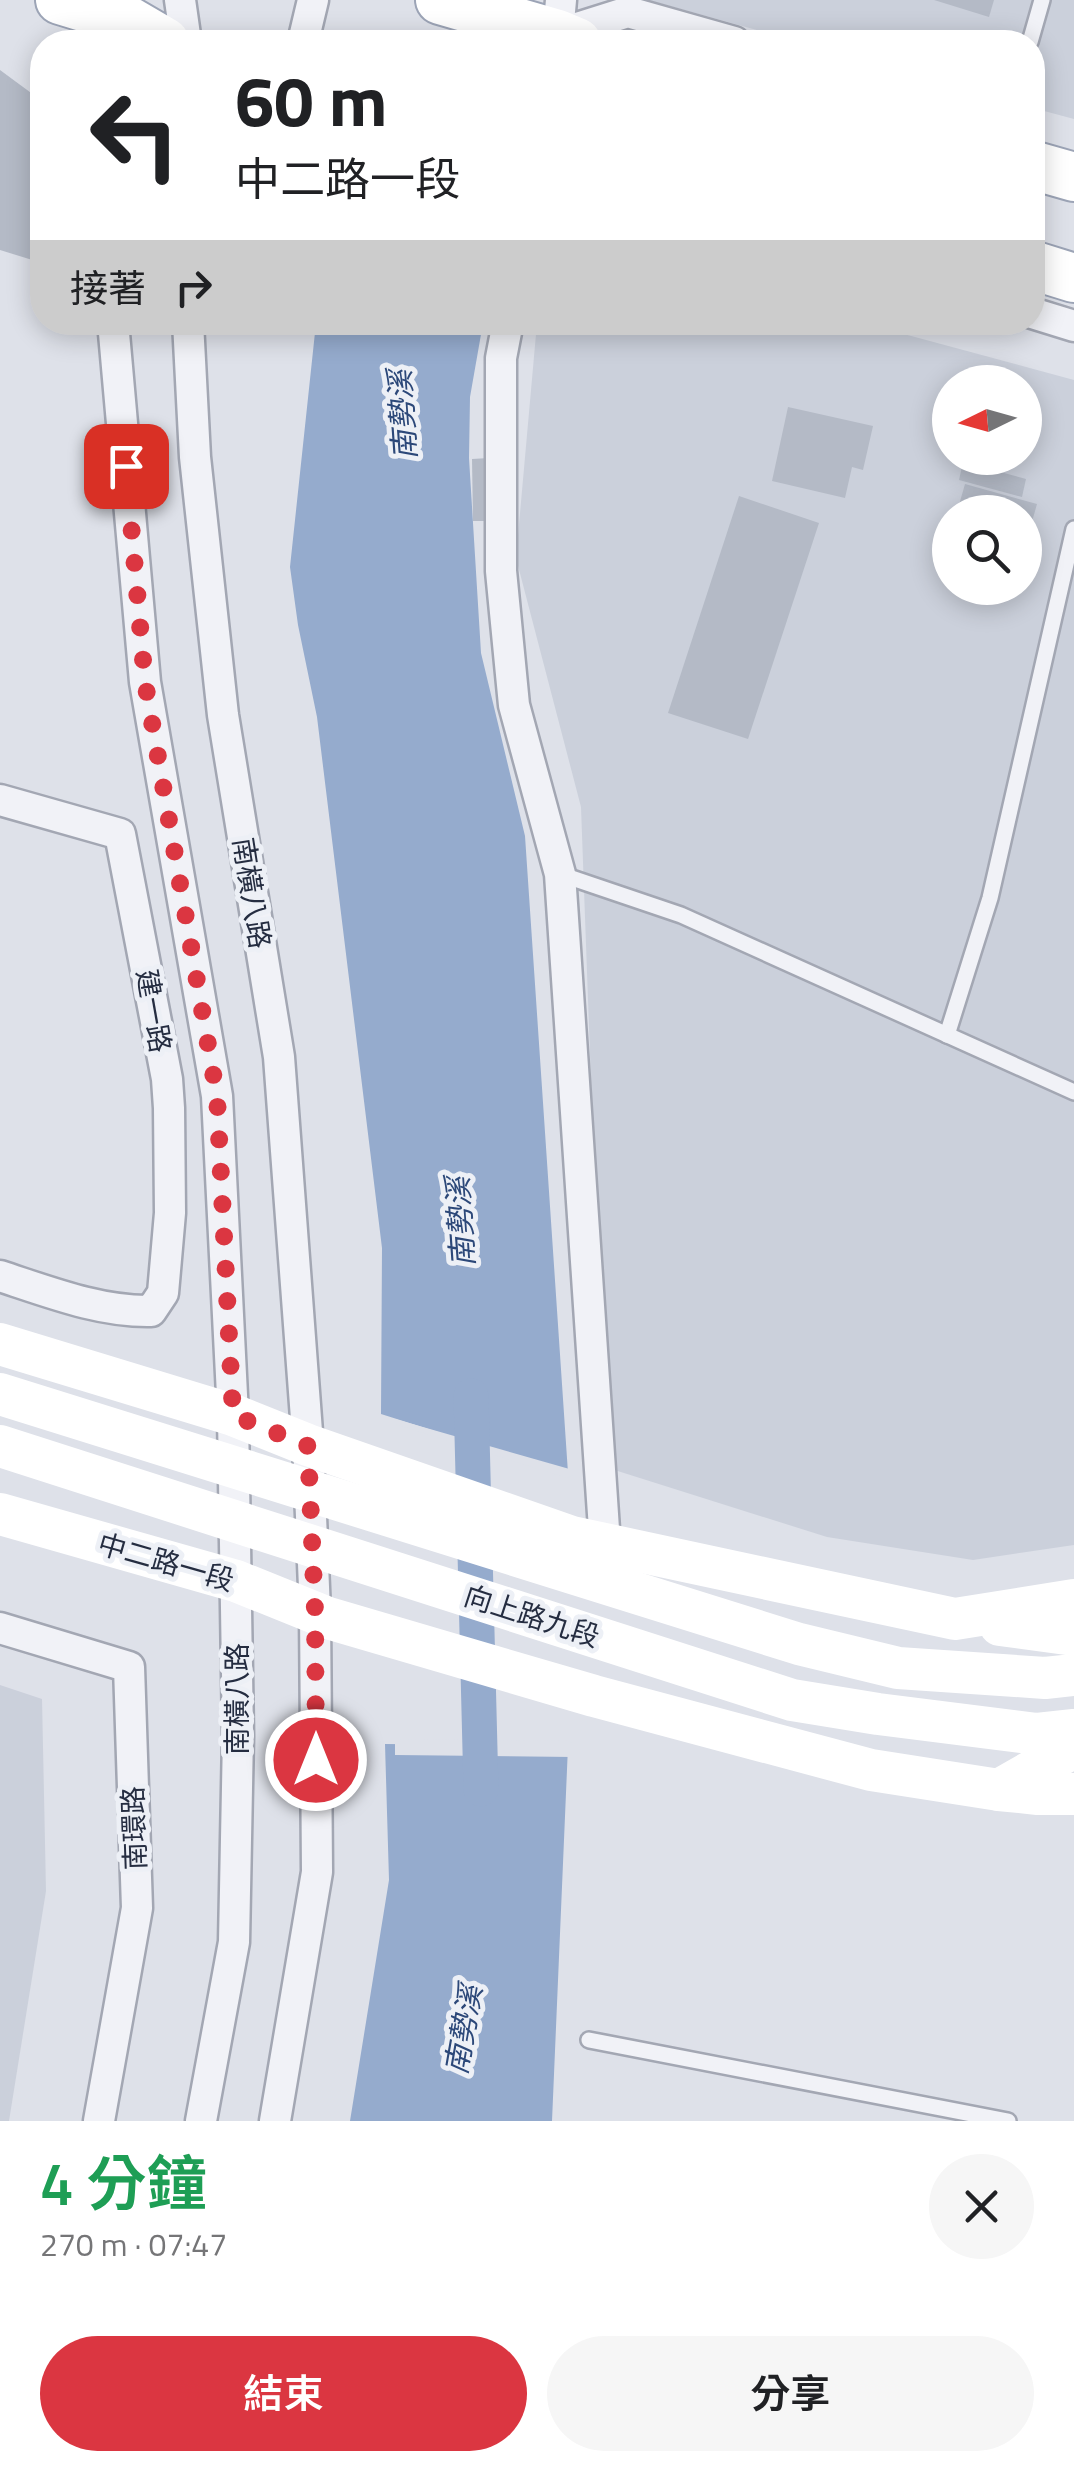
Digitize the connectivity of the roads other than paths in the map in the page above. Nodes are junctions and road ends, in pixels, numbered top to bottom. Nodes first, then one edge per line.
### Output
1 (60, 0) edge
2 (180, 0) edge
3 (313, 0) edge
4 (440, 0) edge
5 (1042, 0) edge
6 (141, 26) edge
7 (556, 26) edge
8 (184, 30) edge
9 (306, 30) edge
10 (692, 30) edge
11 (1033, 30) edge
12 (1045, 169) edge
13 (1074, 177) edge
14 (1045, 269) edge
15 (1074, 278) edge
16 (1045, 318) edge
17 (1074, 326) edge
18 (114, 335) edge
19 (189, 335) edge
20 (506, 335) edge
21 (1074, 529) edge
22 (0, 800) edge
23 (170, 824) junction
24 (120, 834) junction
25 (560, 874) junction
26 (947, 1036) junction
27 (1074, 1092) edge
28 (0, 1276) edge
29 (0, 1344) edge
30 (0, 1394) edge
31 (233, 1415) junction
32 (0, 1446) edge
33 (317, 1448) junction
34 (0, 1514) edge
35 (589, 1541) junction
36 (236, 1581) junction
37 (1074, 1600) edge
38 (322, 1614) junction
39 (1074, 1617) edge
40 (955, 1618) junction
41 (0, 1628) edge
42 (1074, 1635) edge
43 (1074, 1675) edge
44 (1074, 1730) edge
45 (1074, 1748) edge
46 (1074, 1774) edge
47 (999, 1790) junction
48 (1074, 1794) edge
49 (589, 2040) dead end
50 (99, 2121) edge
51 (201, 2121) edge
52 (275, 2121) edge
53 (1008, 2121) edge

1 - 6 main road
2 - 8 street
3 - 9 street
4 - 7 main road
5 - 11 lane
7 - 10 street
12 - 13 main road
14 - 15 main road
16 - 17 street
18 - 23 street, 南橫八路
19 - 33 street, 南橫八路
20 - 25 street
21 - 26 lane
22 - 24 street
23 - 24 street
23 - 31 street, 南橫八路
24 - 28 street, 建一路
25 - 26 lane
25 - 35 street
26 - 27 lane
29 - 31 main road
30 - 43 main road, 向上路九段, bridge
31 - 33 main road
31 - 36 street, 南橫八路
32 - 44 main road, 向上路九段, bridge
33 - 35 main road
33 - 38 street, 南橫八路
34 - 36 main road, 中二路一段
35 - 40 main road
36 - 38 main road, 中二路一段
36 - 51 street, 南橫八路
37 - 40 main road
38 - 47 main road, 中二路一段
38 - 52 street, 南橫八路
39 - 40 main road
40 - 42 main road
41 - 50 street, 南環路
45 - 47 main road
46 - 47 main road
47 - 48 main road
49 - 53 lane

